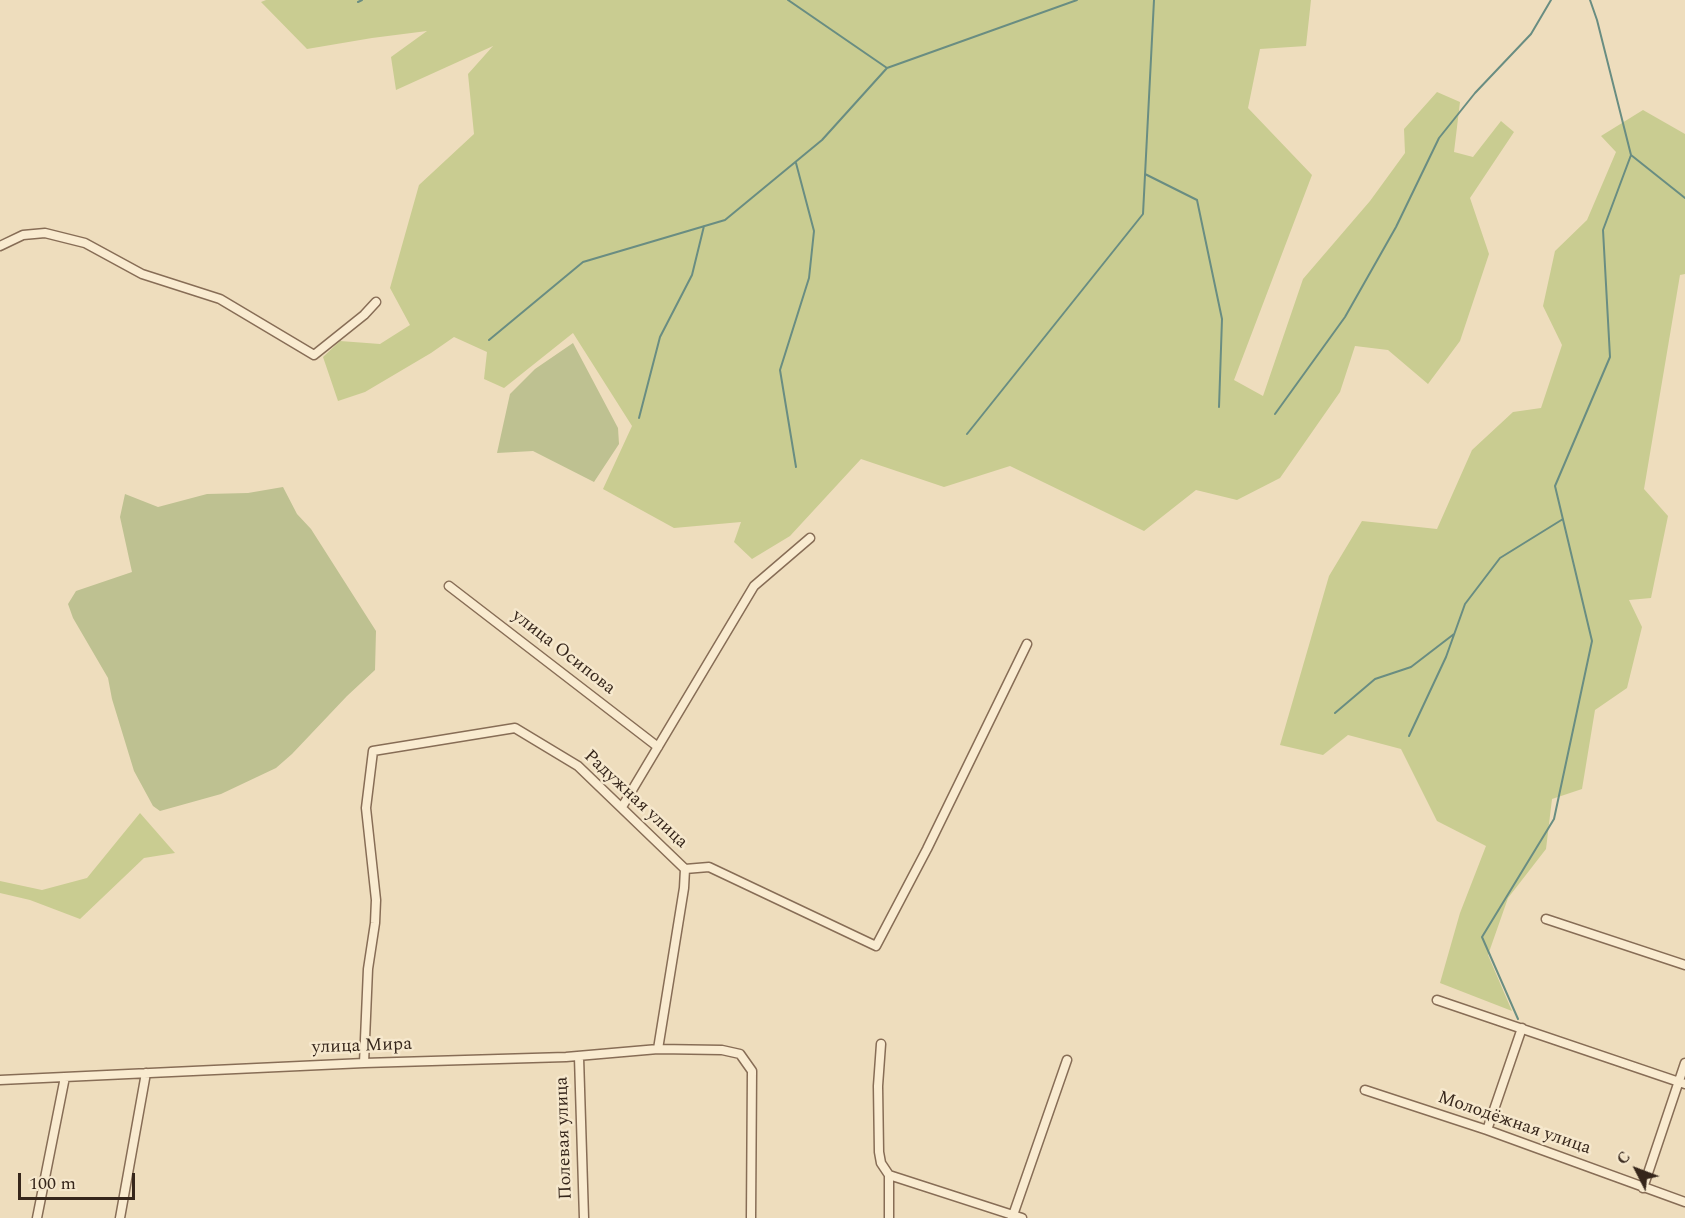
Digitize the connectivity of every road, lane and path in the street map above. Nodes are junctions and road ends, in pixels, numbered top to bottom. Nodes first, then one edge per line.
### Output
1 (0, 246) edge
2 (376, 302) dead end
3 (810, 538) dead end
4 (449, 586) dead end
5 (1027, 644) dead end
6 (658, 747) junction
7 (622, 807) junction
8 (685, 869) junction
9 (1546, 919) dead end
10 (1685, 965) edge
11 (1437, 1000) dead end
12 (1522, 1028) junction
13 (881, 1044) dead end
14 (658, 1048) junction
15 (579, 1057) junction
16 (1067, 1060) dead end
17 (364, 1063) junction
18 (1685, 1063) edge
19 (146, 1072) junction
20 (65, 1077) junction
21 (0, 1080) edge
22 (1682, 1083) edge
23 (1365, 1090) dead end
24 (1487, 1130) junction
25 (889, 1175) junction
26 (1643, 1188) junction
27 (1685, 1202) edge
28 (1016, 1217) edge
29 (37, 1218) edge
30 (120, 1218) edge
31 (584, 1218) edge
32 (751, 1218) edge
33 (889, 1218) edge

1 - 2 street
3 - 6 street
4 - 6 street, улица Осипова
5 - 8 street
6 - 7 street
7 - 8 street, Радужная улица
7 - 17 street, Радужная улица
8 - 14 street, Радужная улица
9 - 10 street
11 - 12 street
12 - 22 street
12 - 24 street
13 - 25 street
14 - 15 street, улица Мира
14 - 32 street, улица Мира
15 - 17 street, улица Мира
15 - 31 street, Полевая улица
16 - 28 street
17 - 19 street, улица Мира
18 - 22 street
19 - 20 street, улица Мира
19 - 30 street
20 - 21 street, улица Мира
20 - 29 street
22 - 26 street
23 - 24 street, Молодёжная улица
24 - 26 street, Молодёжная улица
25 - 28 street
25 - 33 street
26 - 27 street, Молодёжная улица

